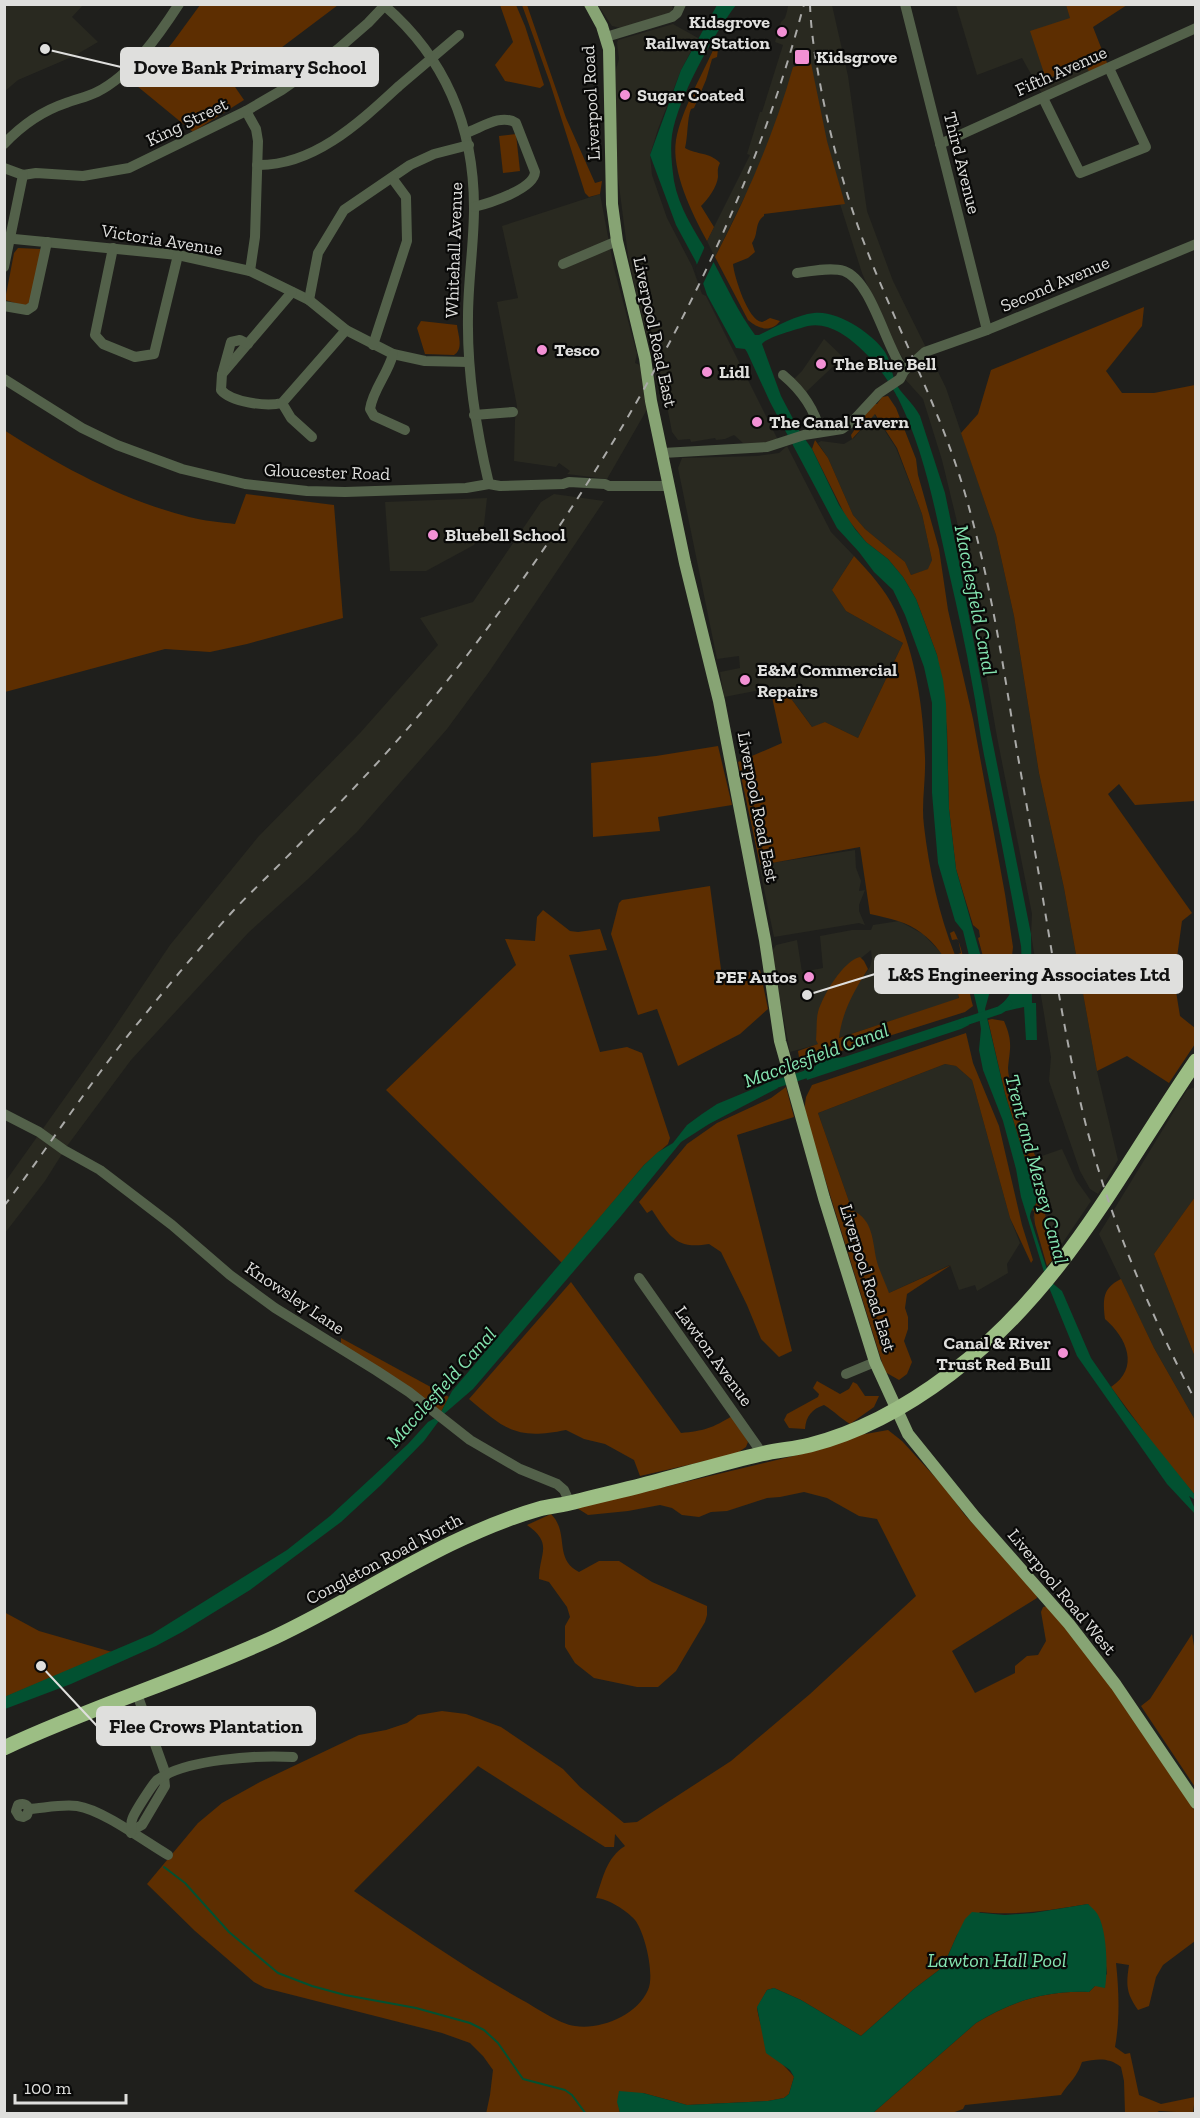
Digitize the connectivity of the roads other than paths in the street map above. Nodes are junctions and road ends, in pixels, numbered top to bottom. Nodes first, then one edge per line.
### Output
1 (179, 4) edge
2 (590, 4) edge
3 (905, 4) edge
4 (386, 5) edge
5 (679, 9) edge
6 (1196, 28) edge
7 (461, 32) dead end
8 (606, 37) junction
9 (432, 58) junction
10 (1109, 68) junction
11 (1043, 98) junction
12 (246, 111) junction
13 (466, 134) junction
14 (4, 144) edge
15 (940, 144) junction
16 (469, 145) junction
17 (257, 165) junction
18 (4, 168) edge
19 (23, 175) junction
20 (392, 178) junction
21 (612, 204) joint
22 (474, 207) junction
23 (7, 239) edge
24 (617, 241) junction
25 (47, 242) junction
26 (1196, 244) edge
27 (113, 248) junction
28 (178, 255) junction
29 (562, 264) dead end
30 (4, 267) edge
31 (250, 271) junction
32 (797, 273) dead end
33 (292, 292) junction
34 (309, 300) junction
35 (4, 306) edge
36 (346, 330) junction
37 (987, 330) junction
38 (373, 345) junction
39 (393, 354) junction
40 (469, 362) junction
41 (904, 372) junction
42 (783, 375) dead end
43 (4, 379) edge
44 (282, 404) junction
45 (513, 412) dead end
46 (474, 415) junction
47 (405, 430) dead end
48 (820, 432) junction
49 (312, 437) dead end
50 (663, 453) junction
51 (489, 484) junction
52 (669, 486) junction
53 (1196, 1061) edge
54 (4, 1114) edge
55 (639, 1278) dead end
56 (875, 1362) junction
57 (846, 1374) dead end
58 (895, 1410) junction
59 (762, 1453) junction
60 (570, 1503) junction
61 (137, 1694) junction
62 (4, 1748) edge
63 (293, 1757) dead end
64 (165, 1776) junction
65 (1196, 1803) edge
66 (29, 1809) dead end
67 (132, 1831) junction
68 (168, 1855) dead end

1 - 14 street
2 - 8 main road, Liverpool Road
3 - 15 street, Third Avenue
4 - 9 street, Whitehall Avenue
4 - 12 street, King Street
5 - 8 street
6 - 10 street, Fifth Avenue
7 - 9 street
8 - 21 main road, Liverpool Road
9 - 13 street, Whitehall Avenue
9 - 17 street
10 - 11 street, Fifth Avenue
10 - 11 street
11 - 15 street, Fifth Avenue
12 - 17 street
12 - 19 street, King Street
13 - 16 street, Whitehall Avenue
13 - 22 street
15 - 37 street, Third Avenue
16 - 20 street
16 - 22 street, Whitehall Avenue
17 - 31 street
18 - 19 street, King Street
19 - 23 street
20 - 34 street
20 - 38 street
21 - 24 main road, Liverpool Road East
22 - 40 street, Whitehall Avenue
23 - 25 street, Victoria Avenue
23 - 30 street
24 - 29 street
24 - 50 main road, Liverpool Road East
25 - 27 street, Victoria Avenue
25 - 35 street
26 - 37 street, Second Avenue
27 - 28 street, Victoria Avenue
27 - 28 street
28 - 31 street, Victoria Avenue
31 - 33 street, Victoria Avenue
32 - 41 street
33 - 34 street, Victoria Avenue
33 - 44 street
34 - 36 street, Victoria Avenue
36 - 38 street, Victoria Avenue
36 - 44 street
37 - 41 street, Second Avenue
38 - 39 street, Victoria Avenue
39 - 40 street, Victoria Avenue
39 - 47 street
40 - 46 street, Whitehall Avenue
41 - 48 street, Second Avenue
42 - 48 street
43 - 51 street, Gloucester Road
44 - 49 street
45 - 46 street
46 - 51 street, Whitehall Avenue
48 - 50 street, Second Avenue
50 - 52 main road, Liverpool Road East
51 - 52 street, Gloucester Road
52 - 56 main road, Liverpool Road East
53 - 58 highway, Congleton Road North
54 - 60 street, Knowsley Lane
55 - 59 street, Lawton Avenue
56 - 57 street
56 - 58 main road, Liverpool Road East
58 - 59 highway, Congleton Road North
58 - 65 main road, Liverpool Road West
59 - 60 highway, Congleton Road North
60 - 61 highway, Congleton Road North
61 - 62 highway, Congleton Road North
61 - 64 street
63 - 64 street
64 - 67 street
66 - 67 street
67 - 68 street

